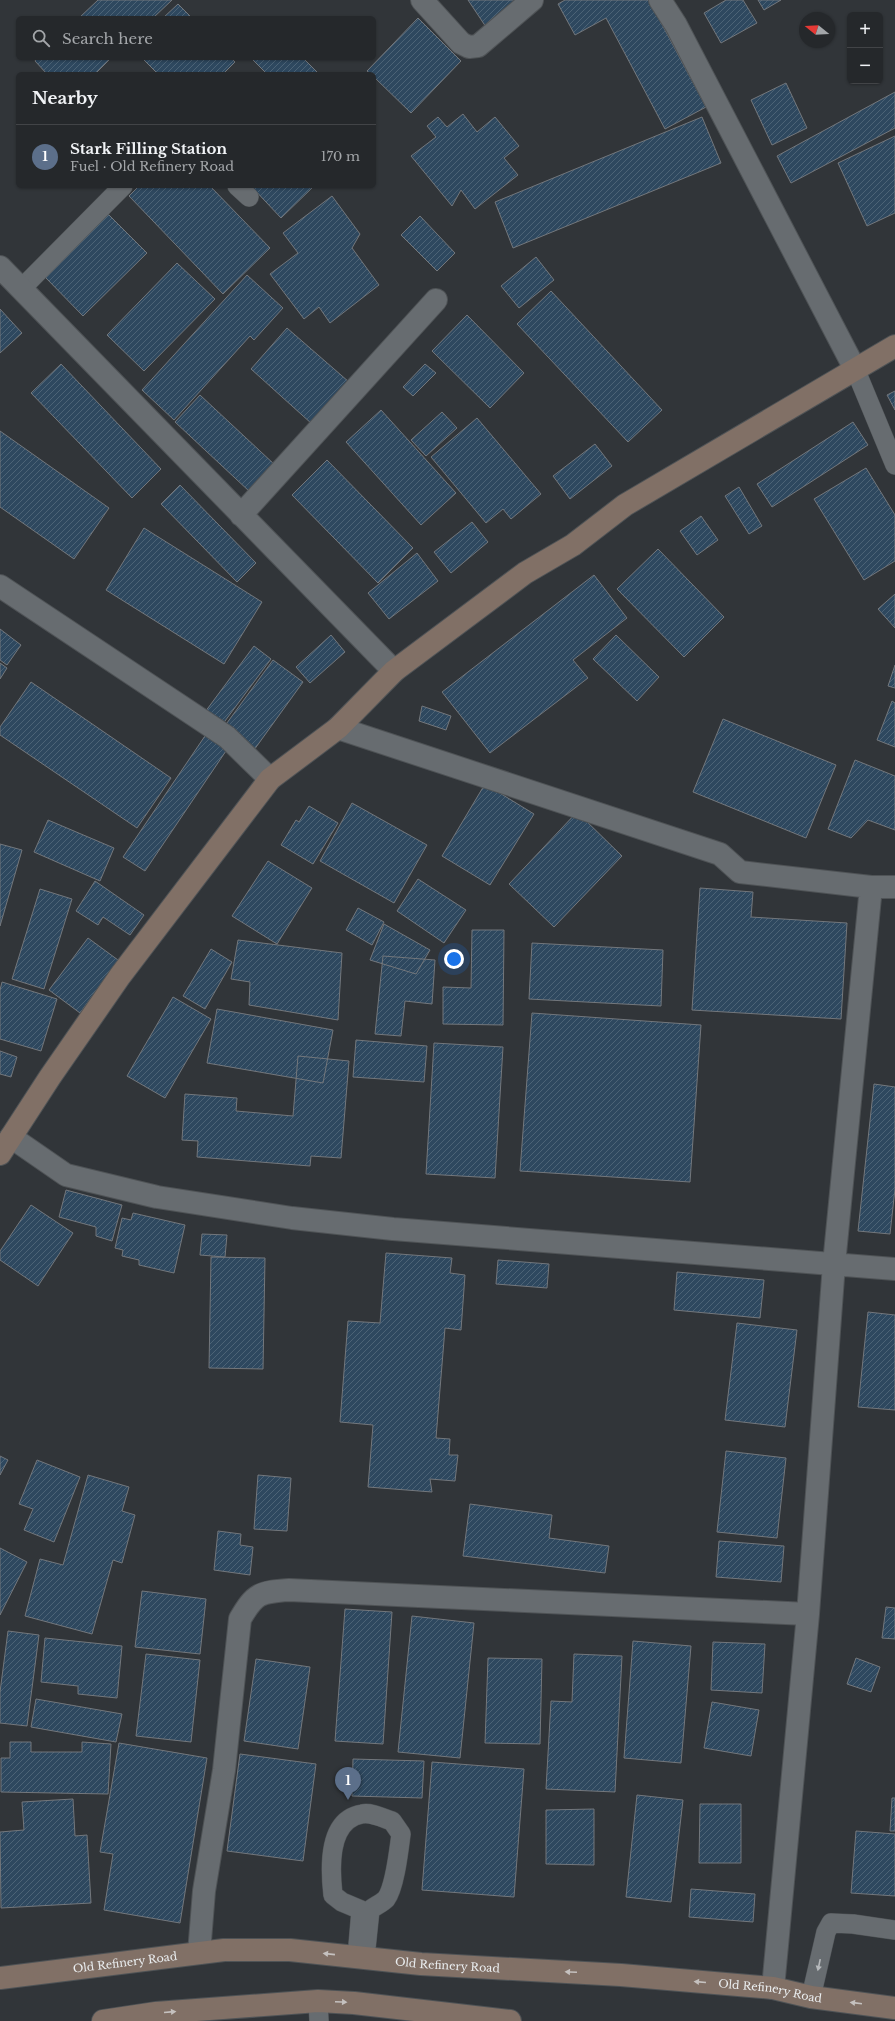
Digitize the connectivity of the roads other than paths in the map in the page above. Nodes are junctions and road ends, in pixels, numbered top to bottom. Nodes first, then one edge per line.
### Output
1 (422, 0) edge
2 (532, 0) edge
3 (660, 0) edge
4 (121, 188) edge
5 (0, 267) edge
6 (22, 288) junction
7 (436, 300) dead end
8 (895, 346) edge
9 (856, 371) junction
10 (895, 465) edge
11 (241, 515) junction
12 (0, 586) edge
13 (394, 671) junction
14 (338, 728) junction
15 (270, 779) junction
16 (871, 887) junction
17 (895, 887) edge
18 (5, 1146) edge
19 (834, 1264) junction
20 (895, 1269) edge
21 (808, 1614) junction
22 (895, 1930) edge
23 (199, 1953) junction
24 (361, 1958) junction
25 (0, 1978) edge
26 (773, 1988) junction
27 (811, 1998) junction
28 (895, 2008) edge
29 (318, 2011) edge
30 (103, 2021) edge
31 (510, 2021) edge

1 - 2 street
3 - 9 street
4 - 6 lane
5 - 6 street
6 - 11 street
7 - 11 street
8 - 9 main road
9 - 10 lane
9 - 13 main road
11 - 13 street
12 - 15 street
13 - 14 main road
14 - 15 main road
14 - 16 street
15 - 18 main road
16 - 17 street
16 - 19 street
18 - 19 street
19 - 20 street
19 - 21 street
21 - 23 street
21 - 26 street
22 -> 27 lane
24 -> 23 main road, Old Refinery Road
23 - 25 main road, Old Refinery Road
24 - 24 lane
26 -> 24 main road, Old Refinery Road
26 - 27 main road, Old Refinery Road
28 -> 27 main road, Old Refinery Road
30 -> 29 main road
29 -> 31 main road

